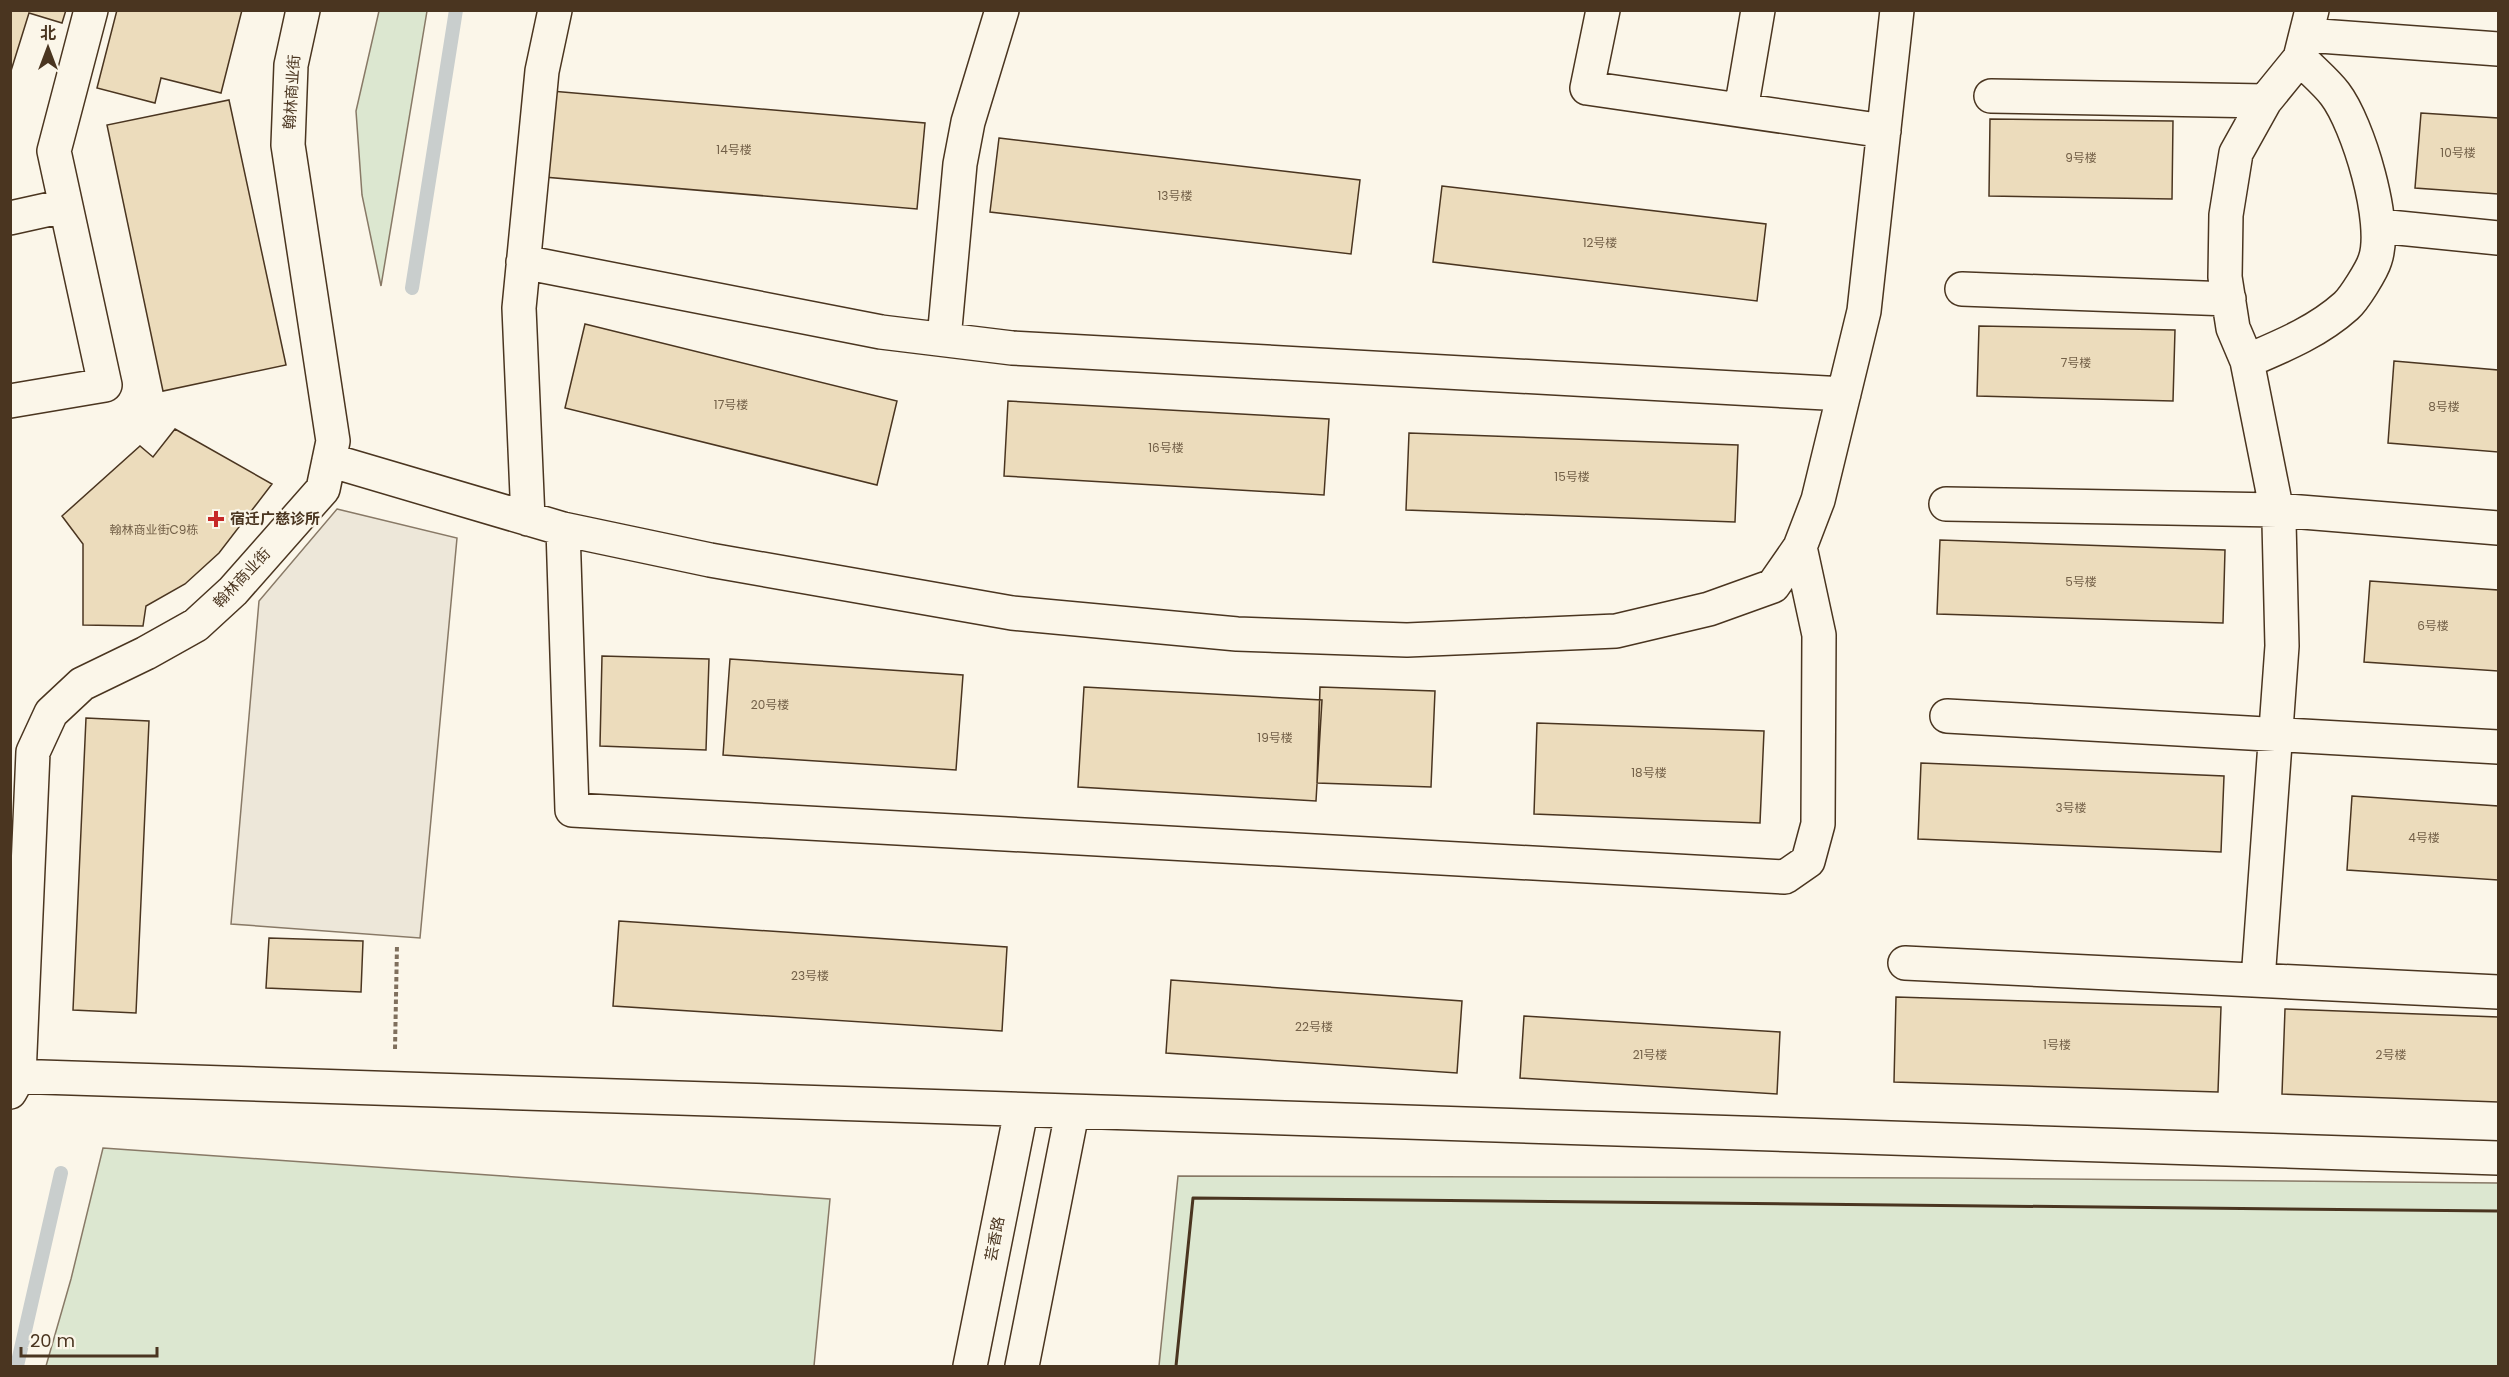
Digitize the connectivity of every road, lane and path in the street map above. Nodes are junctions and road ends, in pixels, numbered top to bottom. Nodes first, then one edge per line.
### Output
1 (91, 10) edge
2 (303, 10) edge
3 (555, 10) edge
4 (1002, 10) edge
5 (1603, 10) edge
6 (1758, 10) edge
7 (1897, 10) edge
8 (2306, 34) edge
9 (2499, 49) edge
10 (1991, 96) dead end
11 (2265, 101) junction
12 (1741, 110) junction
13 (1884, 131) junction
14 (64, 206) junction
15 (10, 218) edge
16 (2379, 226) junction
17 (2499, 238) edge
18 (523, 262) junction
19 (1962, 289) dead end
20 (2229, 299) junction
21 (944, 339) junction
22 (2247, 361) junction
23 (1844, 394) junction
24 (10, 401) edge
25 (329, 460) junction
26 (1946, 504) dead end
27 (2277, 510) junction
28 (528, 519) junction
29 (2499, 528) edge
30 (563, 529) junction
31 (1800, 548) junction
32 (1947, 716) dead end
33 (2276, 733) junction
34 (2499, 747) edge
35 (397, 945) dead end
36 (1905, 963) dead end
37 (2258, 980) junction
38 (2499, 992) edge
39 (13, 1081) edge
40 (394, 1089) junction
41 (1021, 1111) junction
42 (1072, 1113) junction
43 (2499, 1158) edge
44 (970, 1366) edge
45 (1022, 1366) edge

1 - 14 street
2 - 25 street, 翰林商业街
3 - 18 street
4 - 21 street
5 - 12 street
6 - 12 street
7 - 13 street
8 - 9 street
8 - 11 street
8 - 16 street
10 - 11 street
11 - 20 street
12 - 13 street
13 - 23 street
14 - 15 street
14 - 24 street
16 - 17 street
16 - 22 street
18 - 21 street
18 - 28 street
19 - 20 street
20 - 22 street
21 - 23 street
22 - 27 street
23 - 31 street
25 - 28 street
25 - 39 street, 翰林商业街
26 - 27 street
27 - 29 street
27 - 33 street
28 - 30 street
30 - 31 street
30 - 31 street
32 - 33 street
33 - 34 street
33 - 37 street
35 - 40 path
36 - 37 street
37 - 38 street
39 - 40 street
40 - 41 street
41 - 42 street
41 - 44 street, 芸香路
42 - 43 street
42 - 45 street

